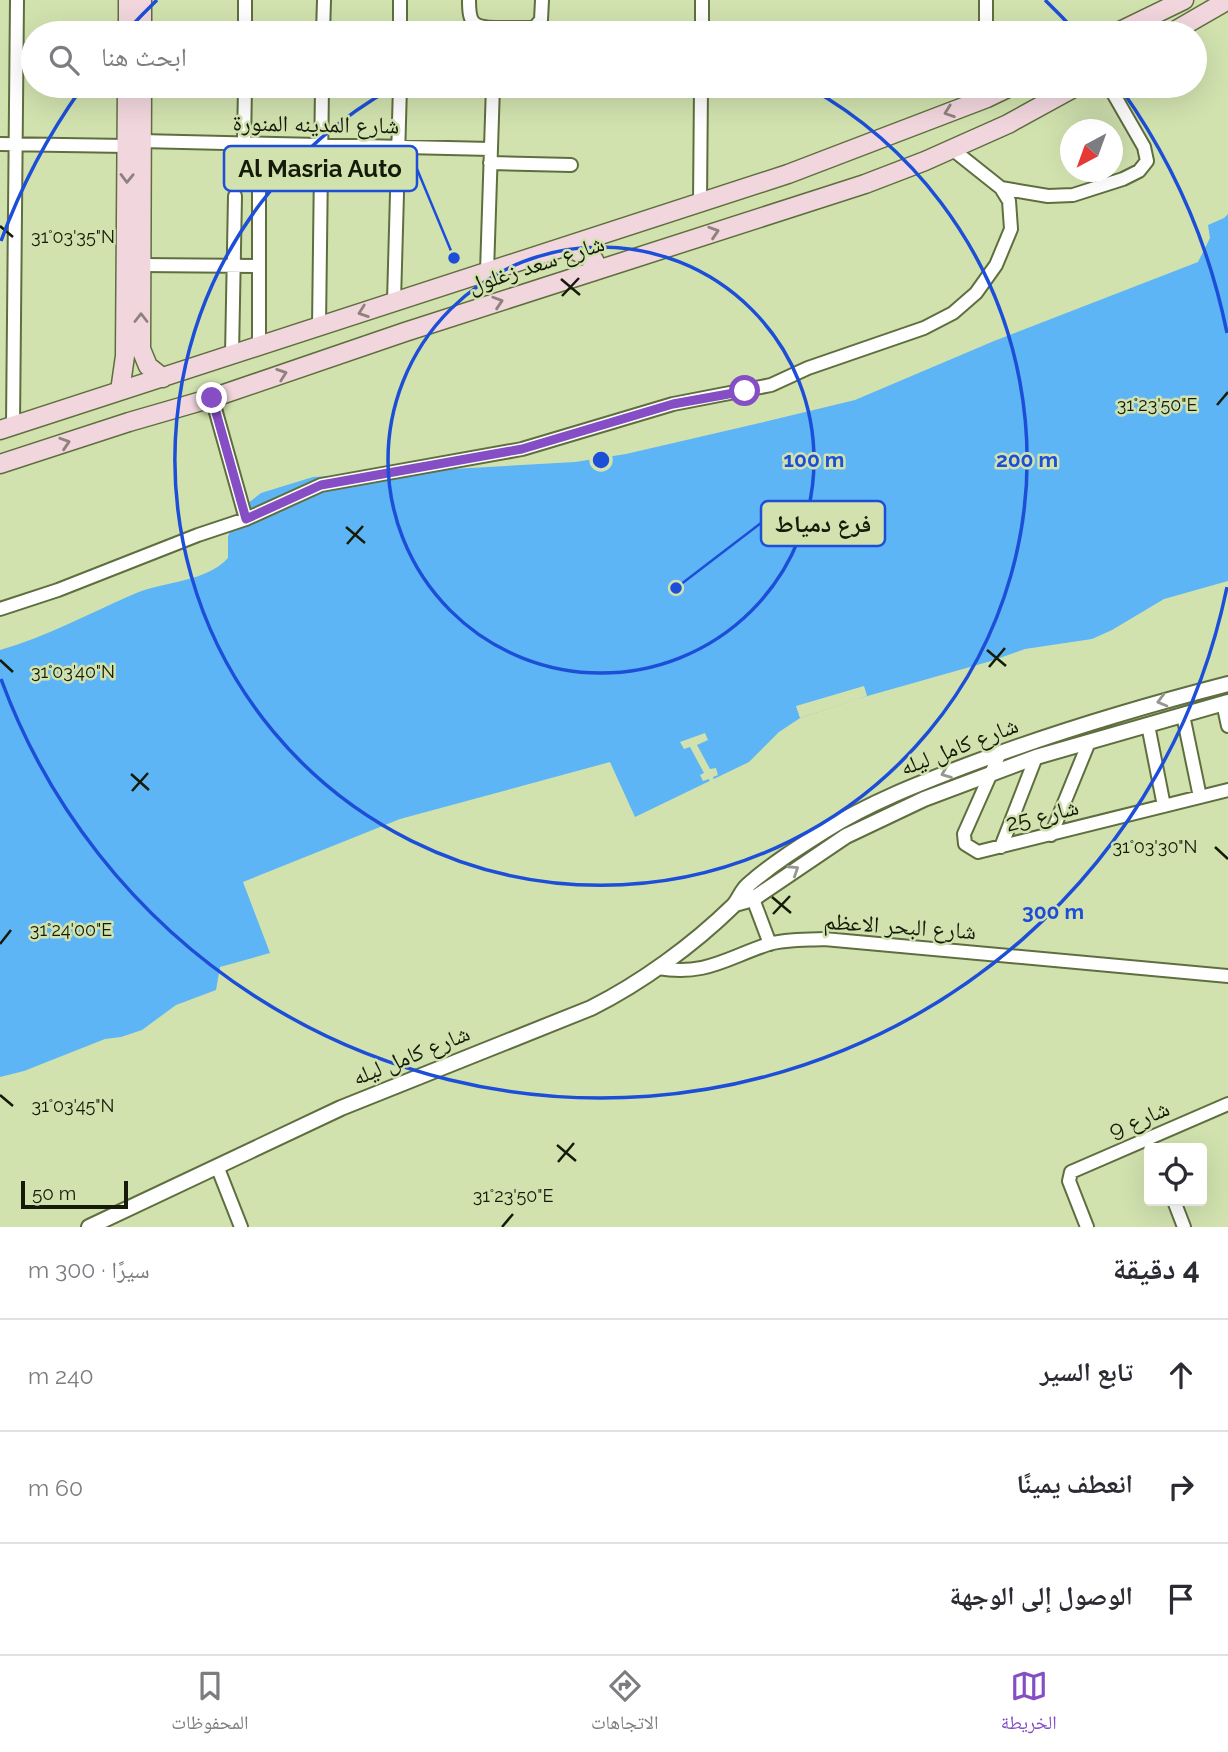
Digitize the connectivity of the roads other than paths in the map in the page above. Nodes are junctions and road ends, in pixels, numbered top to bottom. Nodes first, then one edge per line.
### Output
1 (17, 0) edge
2 (128, 0) edge
3 (142, 0) edge
4 (245, 0) edge
5 (324, 0) edge
6 (400, 0) edge
7 (469, 0) edge
8 (542, 0) edge
9 (702, 0) edge
10 (986, 0) edge
11 (1184, 0) edge
12 (1228, 0) edge
13 (128, 21) edge
14 (142, 21) edge
15 (245, 21) edge
16 (323, 21) edge
17 (400, 21) edge
18 (472, 21) edge
19 (540, 21) edge
20 (702, 21) edge
21 (986, 21) edge
22 (1141, 21) edge
23 (1192, 21) edge
24 (128, 98) edge
25 (140, 98) edge
26 (244, 98) edge
27 (322, 98) edge
28 (400, 98) edge
29 (493, 98) edge
30 (701, 98) edge
31 (972, 98) edge
32 (1055, 98) edge
33 (1116, 98) edge
34 (0, 144) edge
35 (14, 144) junction
36 (134, 144) junction
37 (244, 144) junction
38 (321, 145) junction
39 (400, 147) junction
40 (491, 149) junction
41 (952, 149) junction
42 (490, 163) junction
43 (571, 165) dead end
44 (1001, 188) junction
45 (259, 190) dead end
46 (236, 195) dead end
47 (700, 203) junction
48 (562, 249) junction
49 (141, 265) junction
50 (234, 266) junction
51 (259, 266) junction
52 (594, 271) junction
53 (487, 272) junction
54 (552, 285) junction
55 (394, 302) junction
56 (319, 327) junction
57 (259, 346) junction
58 (232, 355) junction
59 (163, 378) junction
60 (120, 391) junction
61 (212, 398) junction
62 (7, 428) edge
63 (0, 464) edge
64 (246, 519) junction
65 (0, 609) edge
66 (1228, 684) edge
67 (1226, 703) edge
68 (1183, 715) junction
69 (1148, 725) junction
70 (1228, 726) edge
71 (1089, 742) junction
72 (1000, 753) junction
73 (1036, 757) junction
74 (991, 773) junction
75 (916, 785) junction
76 (1228, 790) edge
77 (1200, 797) junction
78 (924, 799) junction
79 (1164, 806) junction
80 (1051, 835) junction
81 (1001, 847) junction
82 (749, 893) junction
83 (770, 944) junction
84 (658, 968) junction
85 (1228, 976) edge
86 (1228, 1104) edge
87 (1151, 1143) edge
88 (1144, 1145) edge
89 (217, 1166) junction
90 (1176, 1206) edge
91 (89, 1227) edge
92 (242, 1227) edge
93 (1087, 1227) edge
94 (1184, 1227) edge

1 - 35 street
2 - 13 main road
3 - 14 main road
4 - 15 street
5 - 16 street
6 - 17 street
7 - 18 street
8 - 19 street
9 - 20 street
10 - 21 street
11 - 22 main road
12 - 23 main road
24 - 36 main road
25 - 36 main road
26 - 37 street
27 - 38 street
28 - 39 street
29 - 40 street
30 - 47 street
31 -> 47 main road, شارع سعد زغلول
32 - 41 main road, شارع سعد زغلول
33 - 44 street
34 - 35 street, شارع المدينه المنورة
35 - 36 street, شارع المدينه المنورة
35 - 62 street
36 - 37 street, شارع المدينه المنورة
36 - 49 main road
36 -> 60 main road
37 - 38 street, شارع المدينه المنورة
38 - 39 street, شارع المدينه المنورة
38 - 56 street
39 - 40 street, شارع المدينه المنورة
39 - 55 street
40 - 42 street
41 - 44 street
52 -> 41 main road, شارع سعد زغلول
42 - 43 street
42 - 53 street
44 - 64 street
45 - 51 street
46 - 50 street
47 - 48 main road, شارع سعد زغلول
48 - 52 main road
48 - 53 main road, شارع سعد زغلول
48 - 54 main road
49 - 50 street
59 -> 49 main road
50 - 51 street
50 - 58 street
51 - 57 street
52 - 54 main road, شارع سعد زغلول
53 - 55 main road, شارع سعد زغلول
61 -> 54 main road, شارع سعد زغلول
55 -> 56 main road, شارع سعد زغلول
56 - 57 main road, شارع سعد زغلول
57 - 58 main road, شارع سعد زغلول
58 - 59 main road, شارع سعد زغلول
59 - 60 main road, شارع سعد زغلول
60 - 62 main road, شارع سعد زغلول
63 -> 61 main road, شارع سعد زغلول
61 - 64 street
64 - 65 street
66 -> 72 street, شارع كامل ليله
67 - 68 street, شارع كامل ليله
67 - 70 street
68 - 69 street, شارع كامل ليله
68 - 77 street
69 - 71 street, شارع كامل ليله
69 - 79 street
71 - 73 street, شارع كامل ليله
71 - 80 street
72 - 74 street, شارع 25
72 -> 75 street, شارع كامل ليله
73 - 74 street, شارع كامل ليله
73 - 81 street
74 - 78 street, شارع كامل ليله
74 - 81 street, شارع 25
75 - 78 street
75 - 82 street, شارع كامل ليله
76 - 77 street, شارع 25
77 - 79 street, شارع 25
82 -> 78 street, شارع كامل ليله
79 - 80 street, شارع 25
80 - 81 street, شارع 25
82 - 83 street
82 - 84 street, شارع كامل ليله
83 - 84 street, شارع البحر الاعظم
83 - 85 street, شارع البحر الاعظم
84 - 89 street, شارع كامل ليله
86 - 87 street, شارع 9
88 - 93 street, شارع 9
89 - 91 street, شارع كامل ليله
89 - 92 street
90 - 94 street

